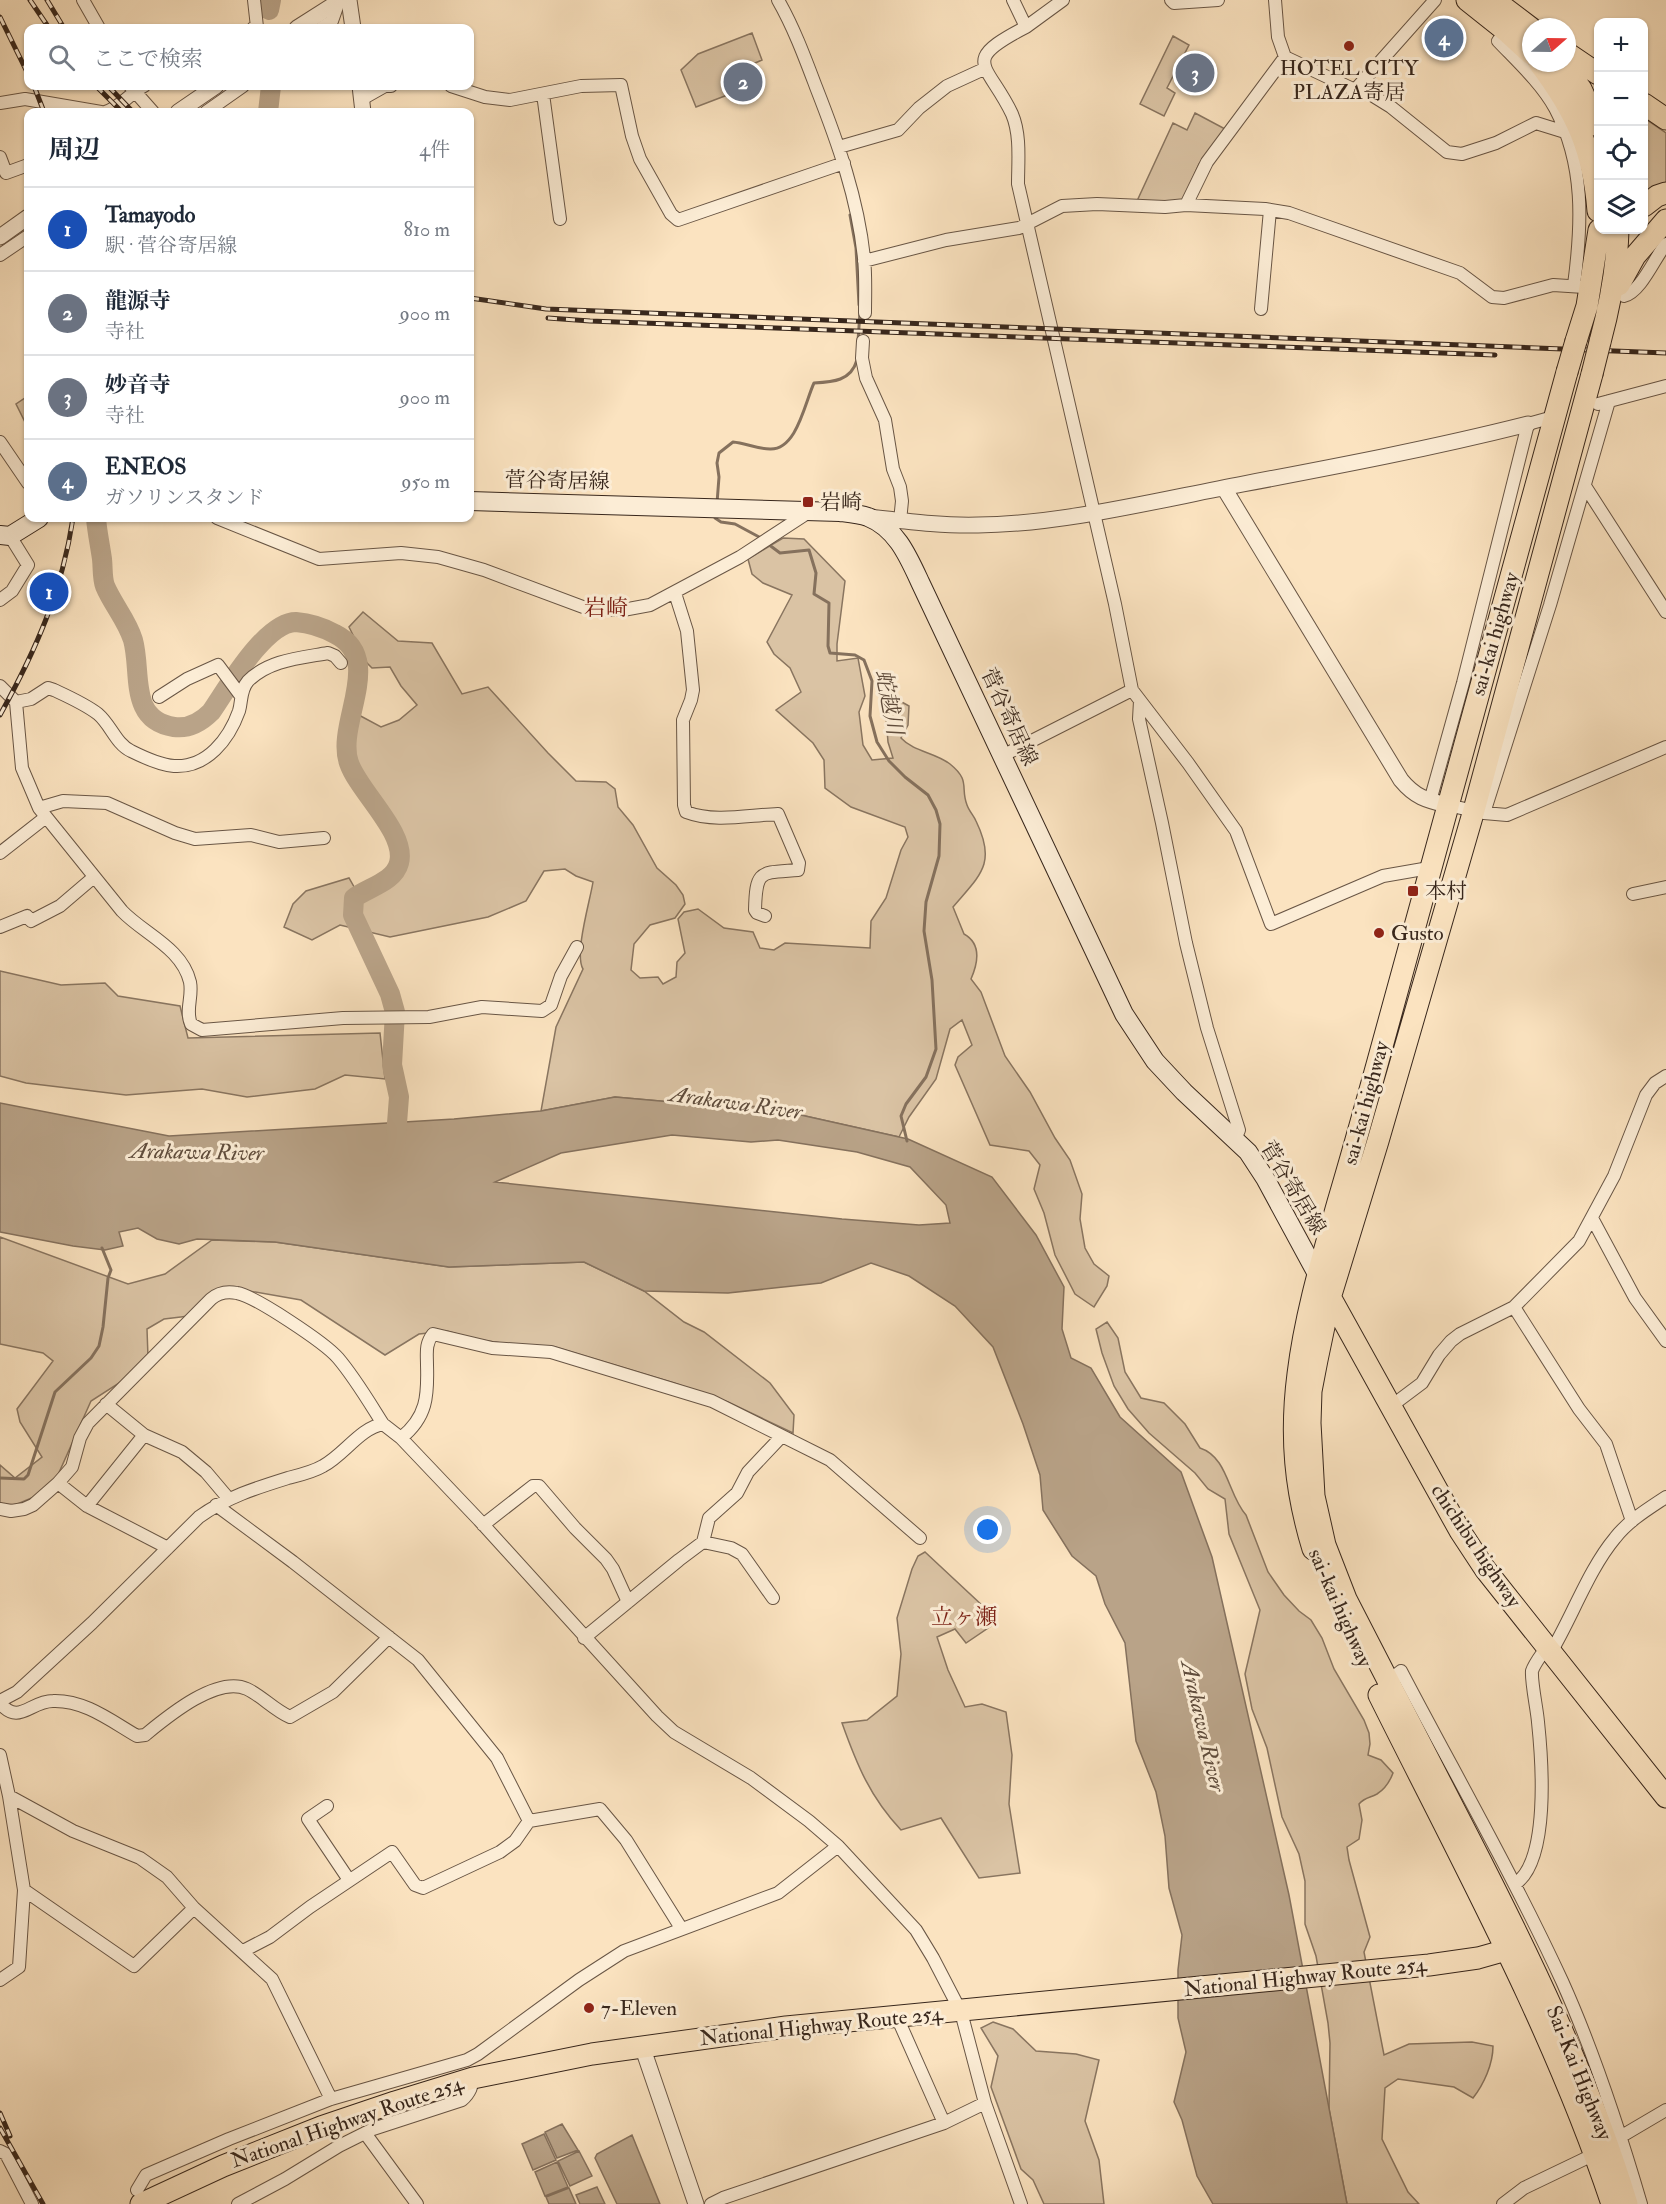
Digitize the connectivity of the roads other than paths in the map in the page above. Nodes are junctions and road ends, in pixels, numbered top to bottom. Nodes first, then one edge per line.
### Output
1 (83, 0) edge
2 (254, 0) edge
3 (343, 0) edge
4 (778, 0) edge
5 (1013, 0) edge
6 (1064, 0) edge
7 (1171, 0) edge
8 (1218, 0) edge
9 (1275, 0) edge
10 (1435, 0) edge
11 (1467, 0) edge
12 (1494, 0) edge
13 (1522, 21) edge
14 (97, 24) edge
15 (257, 24) edge
16 (304, 24) edge
17 (327, 24) edge
18 (352, 24) edge
19 (1026, 27) junction
20 (1522, 51) edge
21 (1285, 57) junction
22 (1576, 59) edge
23 (984, 69) junction
24 (1537, 72) edge
25 (1542, 72) edge
26 (1569, 72) edge
27 (1596, 72) edge
28 (133, 90) edge
29 (138, 90) edge
30 (210, 90) edge
31 (237, 90) edge
32 (378, 90) edge
33 (463, 90) edge
34 (1355, 90) junction
35 (543, 94) junction
36 (25, 99) junction
37 (362, 99) edge
38 (0, 103) edge
39 (1648, 107) edge
40 (28, 108) edge
41 (78, 108) edge
42 (114, 108) edge
43 (150, 108) edge
44 (184, 108) edge
45 (212, 108) edge
46 (1594, 116) edge
47 (1666, 119) edge
48 (1565, 132) junction
49 (839, 147) junction
50 (0, 157) edge
51 (844, 163) junction
52 (24, 166) edge
53 (1595, 180) edge
54 (1666, 193) edge
55 (1648, 204) edge
56 (1186, 205) junction
57 (1270, 210) junction
58 (1666, 218) edge
59 (560, 219) dead end
60 (24, 220) edge
61 (1648, 224) edge
62 (1027, 225) junction
63 (1598, 234) edge
64 (1618, 234) edge
65 (0, 237) edge
66 (24, 239) edge
67 (1665, 248) edge
68 (0, 255) edge
69 (864, 261) junction
70 (1617, 300) junction
71 (1262, 309) dead end
72 (865, 313) dead end
73 (863, 341) dead end
74 (1666, 386) edge
75 (1546, 419) dead end
76 (1528, 424) junction
77 (0, 442) edge
78 (24, 477) edge
79 (1585, 486) junction
80 (1224, 488) junction
81 (474, 501) edge
82 (812, 511) junction
83 (1094, 512) junction
84 (867, 516) junction
85 (900, 520) junction
86 (31, 522) edge
87 (228, 522) edge
88 (5, 535) edge
89 (675, 593) junction
90 (0, 600) edge
91 (1666, 612) edge
92 (341, 663) dead end
93 (0, 686) edge
94 (239, 693) junction
95 (1136, 696) junction
96 (159, 697) dead end
97 (16, 702) junction
98 (1666, 747) edge
99 (1002, 756) junction
100 (1439, 803) junction
101 (43, 812) junction
102 (1479, 812) junction
103 (324, 838) dead end
104 (0, 853) edge
105 (1429, 868) junction
106 (94, 878) junction
107 (1666, 887) edge
108 (1633, 894) dead end
109 (765, 916) dead end
110 (0, 927) edge
111 (577, 947) dead end
112 (1666, 1076) edge
113 (1358, 1136) junction
114 (1235, 1140) junction
115 (1378, 1141) junction
116 (1592, 1218) junction
117 (1317, 1274) junction
118 (1330, 1298) junction
119 (1514, 1306) junction
120 (1666, 1341) edge
121 (106, 1404) junction
122 (1390, 1407) junction
123 (383, 1424) junction
124 (144, 1435) junction
125 (782, 1436) junction
126 (401, 1438) junction
127 (1303, 1465) junction
128 (58, 1484) junction
129 (1666, 1497) edge
130 (228, 1498) junction
131 (216, 1505) junction
132 (87, 1506) junction
133 (0, 1509) edge
134 (1632, 1521) junction
135 (483, 1525) junction
136 (920, 1538) dead end
137 (703, 1542) junction
138 (168, 1548) junction
139 (773, 1598) dead end
140 (628, 1602) junction
141 (389, 1637) junction
142 (584, 1638) junction
143 (1549, 1650) junction
144 (1382, 1685) junction
145 (0, 1702) edge
146 (0, 1755) edge
147 (9, 1796) junction
148 (1666, 1797) edge
149 (327, 1806) dead end
150 (529, 1821) junction
151 (838, 1846) junction
152 (349, 1880) junction
153 (1515, 1884) junction
154 (24, 1890) junction
155 (194, 1908) junction
156 (681, 1928) junction
157 (1515, 1948) junction
158 (243, 1951) junction
159 (0, 1980) edge
160 (961, 2012) junction
161 (897, 2017) junction
162 (642, 2046) junction
163 (470, 2069) junction
164 (331, 2100) junction
165 (985, 2103) junction
166 (1666, 2110) edge
167 (944, 2123) junction
168 (365, 2133) junction
169 (1609, 2145) junction
170 (0, 2151) edge
171 (139, 2197) edge
172 (32, 2204) edge
173 (238, 2204) edge
174 (417, 2204) edge
175 (696, 2204) edge
176 (711, 2204) edge
177 (1021, 2204) edge
178 (1503, 2204) edge
179 (1612, 2204) edge
180 (1627, 2204) edge
181 (1641, 2204) edge

1 - 14 street
2 - 15 street
3 - 16 street
3 - 17 street
3 - 18 street
4 - 49 street
5 - 19 street
6 - 19 street
7 - 8 street
9 - 21 street
10 - 34 street
11 - 20 highway
12 - 13 highway
19 - 23 street
21 - 34 street
21 - 56 street
22 - 27 highway
23 - 49 street
23 - 62 street
24 - 48 street
25 - 53 highway
26 - 46 highway
28 - 42 street
29 - 43 street
30 - 44 street
31 - 45 street
32 - 37 street
33 - 35 street
34 - 48 street
35 - 51 street
35 - 59 street
36 - 38 street
36 - 40 street
36 - 41 street
39 - 47 highway
48 - 57 street
49 - 51 street
50 - 52 street
51 - 69 street
54 - 55 highway
56 - 57 street
56 - 62 street
57 - 71 street
58 - 61 highway
58 - 70 highway
60 - 65 street
62 - 69 street
62 - 83 street
63 - 100 highway, sai-kai highway, bridge
64 - 70 highway, sai-kai highway
66 - 68 street
67 - 70 street
69 - 72 street
70 - 102 highway, sai-kai highway, bridge
73 - 85 street
74 - 79 street
75 - 76 street
76 - 80 street
76 - 100 street
77 - 78 street
79 - 91 street
79 - 102 street
80 - 83 street
80 - 100 street
81 - 82 main road, 菅谷寄居線
82 - 84 main road, 菅谷寄居線
82 - 89 street
83 - 85 street
83 - 95 street
84 - 85 street
84 - 99 main road, 菅谷寄居線
86 - 88 main road
87 - 89 street
88 - 90 street
89 - 109 street
92 - 94 street
93 - 97 street
94 - 96 street
94 - 97 street
95 - 99 street
95 - 105 street
95 - 114 street
97 - 101 street
98 - 102 street
99 - 114 main road, 菅谷寄居線
100 - 102 street
100 - 105 highway, sai-kai highway
101 - 103 street
101 - 104 street
101 - 106 street
102 - 115 highway, sai-kai highway
105 - 113 highway, sai-kai highway
106 - 110 street
106 - 111 street
107 - 108 street
112 - 116 street
113 - 115 highway
113 - 117 highway, sai-kai highway
114 - 117 main road, 菅谷寄居線
115 - 118 highway, sai-kai highway
116 - 119 street
116 - 120 street
117 - 118 highway, chichibu highway
117 - 127 highway, sai-kai highway
118 - 122 highway, chichibu highway
118 - 127 highway, sai-kai highway
119 - 122 street
119 - 134 street
121 - 123 street
121 - 124 street
121 - 128 street
122 - 143 highway, chichibu highway
123 - 126 street
123 - 130 street
124 - 130 street
124 - 132 street
125 - 126 street
125 - 136 street
125 - 137 street
126 - 135 street
127 - 144 highway, sai-kai highway
128 - 132 street
128 - 133 street
129 - 134 street
130 - 131 street
131 - 138 street
131 - 141 street
132 - 138 street
134 - 143 street
135 - 140 street
135 - 142 street
137 - 139 street
137 - 140 street
138 - 145 street
140 - 142 street
141 - 145 street
141 - 150 street
142 - 151 street
143 - 148 highway, chichibu highway
143 - 153 street
144 - 153 street
144 - 157 highway, sai-kai highway
146 - 147 street
147 - 154 street
147 - 155 street
149 - 152 street
150 - 152 street
150 - 156 street
151 - 156 street
151 - 160 street
152 - 158 street
153 - 169 street
154 - 155 street
154 - 159 street
155 - 158 street
156 - 163 street
157 - 160 highway, National Highway Route 254
157 - 169 highway, Sai-Kai Highway
158 - 164 street
160 - 161 highway, National Highway Route 254
160 - 165 street
161 - 162 highway, National Highway Route 254
161 - 167 street
162 - 163 highway, National Highway Route 254
162 - 175 street
163 - 164 street
163 - 168 street
163 - 171 highway, National Highway Route 254
164 - 171 street
165 - 167 street
165 - 177 street
166 - 169 street
167 - 176 street
168 - 173 street
168 - 174 street
169 - 178 street
169 - 179 highway, Sai-Kai Highway
169 - 180 highway, Sai-Kai Highway
169 - 181 street
170 - 172 street

